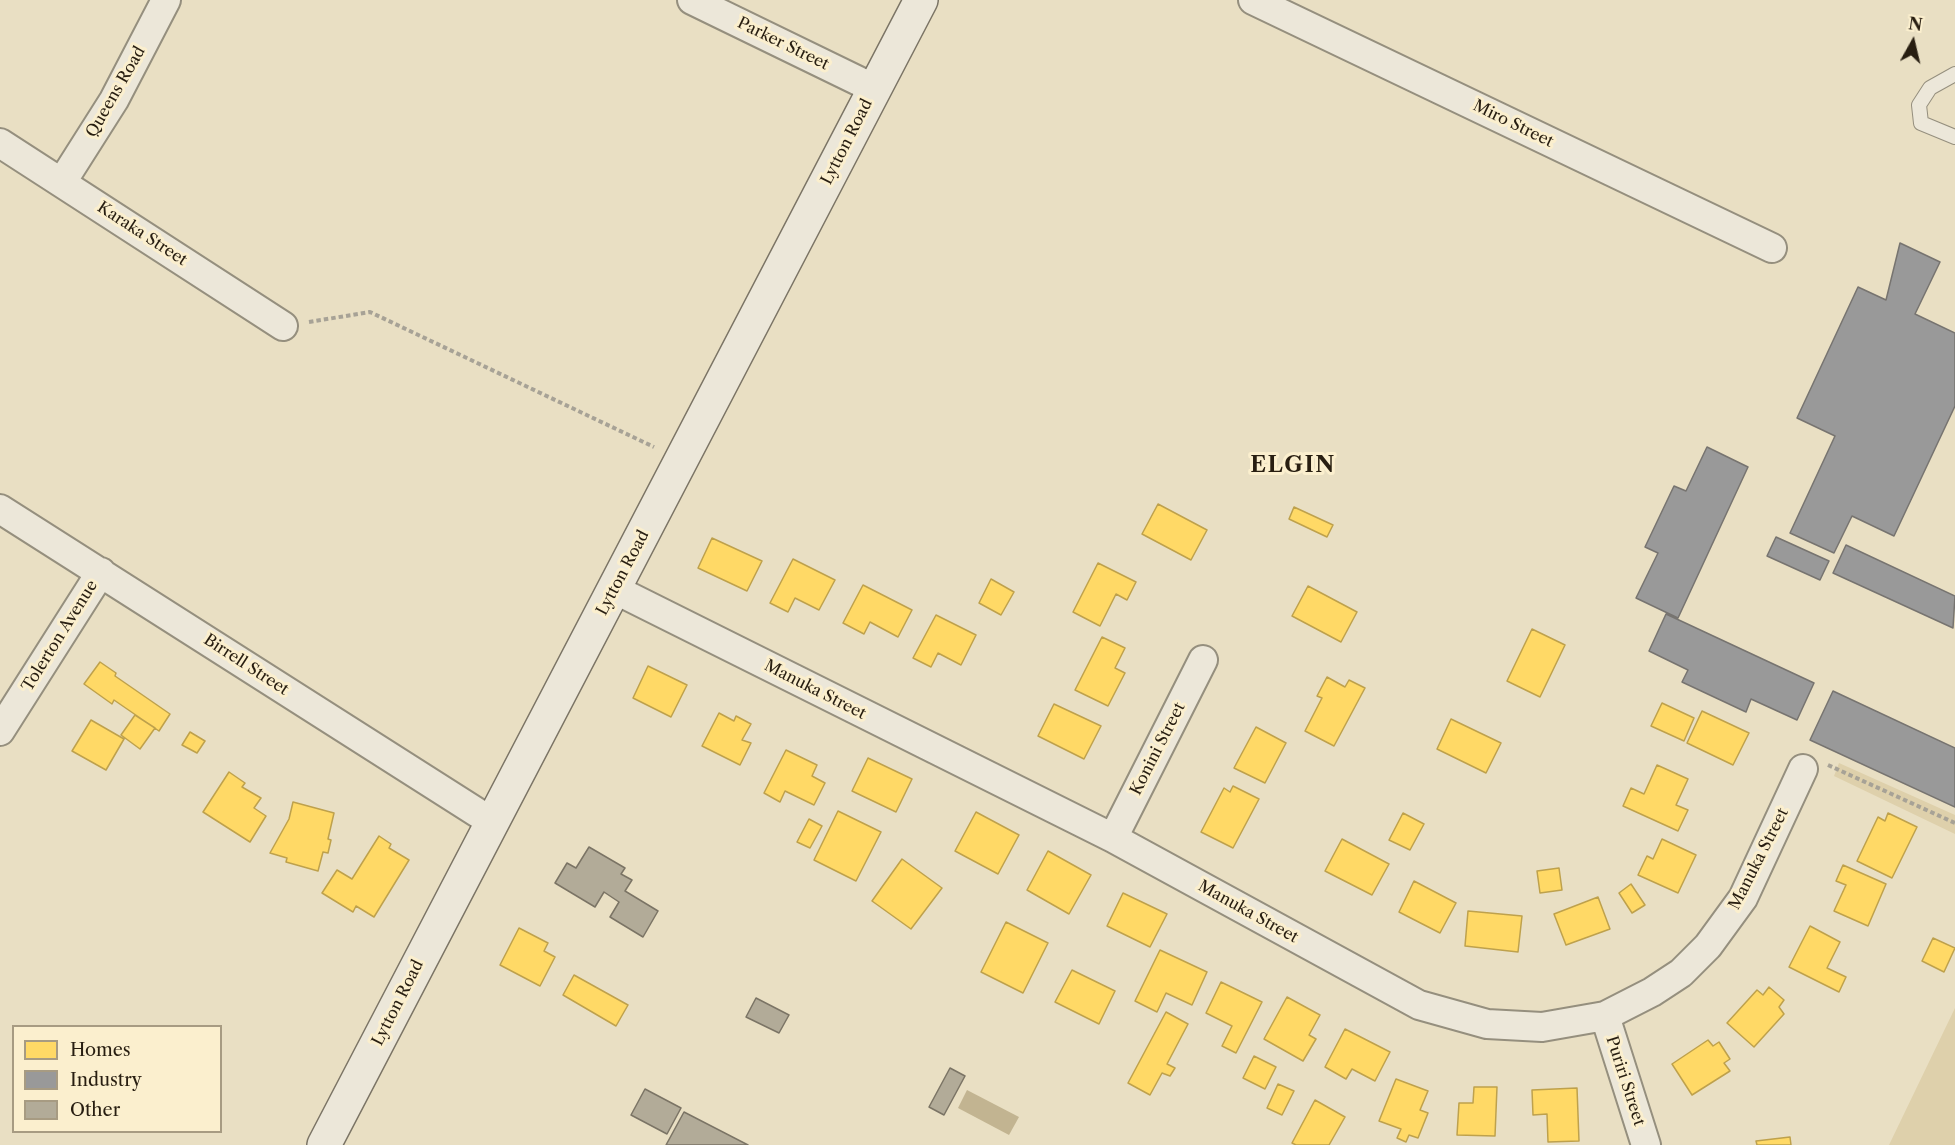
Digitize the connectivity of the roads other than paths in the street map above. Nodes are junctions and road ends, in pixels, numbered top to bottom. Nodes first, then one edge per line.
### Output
1 (166, 0) edge
2 (692, 0) edge
3 (921, 0) edge
4 (1253, 0) edge
5 (1955, 74) edge
6 (875, 88) junction
7 (1955, 137) edge
8 (0, 143) edge
9 (62, 182) junction
10 (1772, 248) dead end
11 (283, 326) road end
12 (0, 509) edge
13 (101, 572) junction
14 (614, 589) junction
15 (1203, 660) dead end
16 (0, 731) edge
17 (1803, 769) road end
18 (492, 822) junction
19 (1113, 838) junction
20 (1605, 1016) junction
21 (324, 1145) edge
22 (1646, 1145) edge

1 - 9 street, Queens Road
2 - 6 street, Parker Street
3 - 6 main road, Lytton Road
4 - 10 street, Miro Street
5 - 7 lane
6 - 14 main road, Lytton Road
8 - 9 street, Karaka Street
9 - 11 street, Karaka Street
12 - 13 street, Birrell Street
13 - 16 street, Tolerton Avenue
13 - 18 street, Birrell Street
14 - 18 main road, Lytton Road
14 - 19 street, Manuka Street
15 - 19 street, Konini Street
17 - 20 street, Manuka Street
18 - 21 main road, Lytton Road
19 - 20 street, Manuka Street
20 - 22 street, Puriri Street

